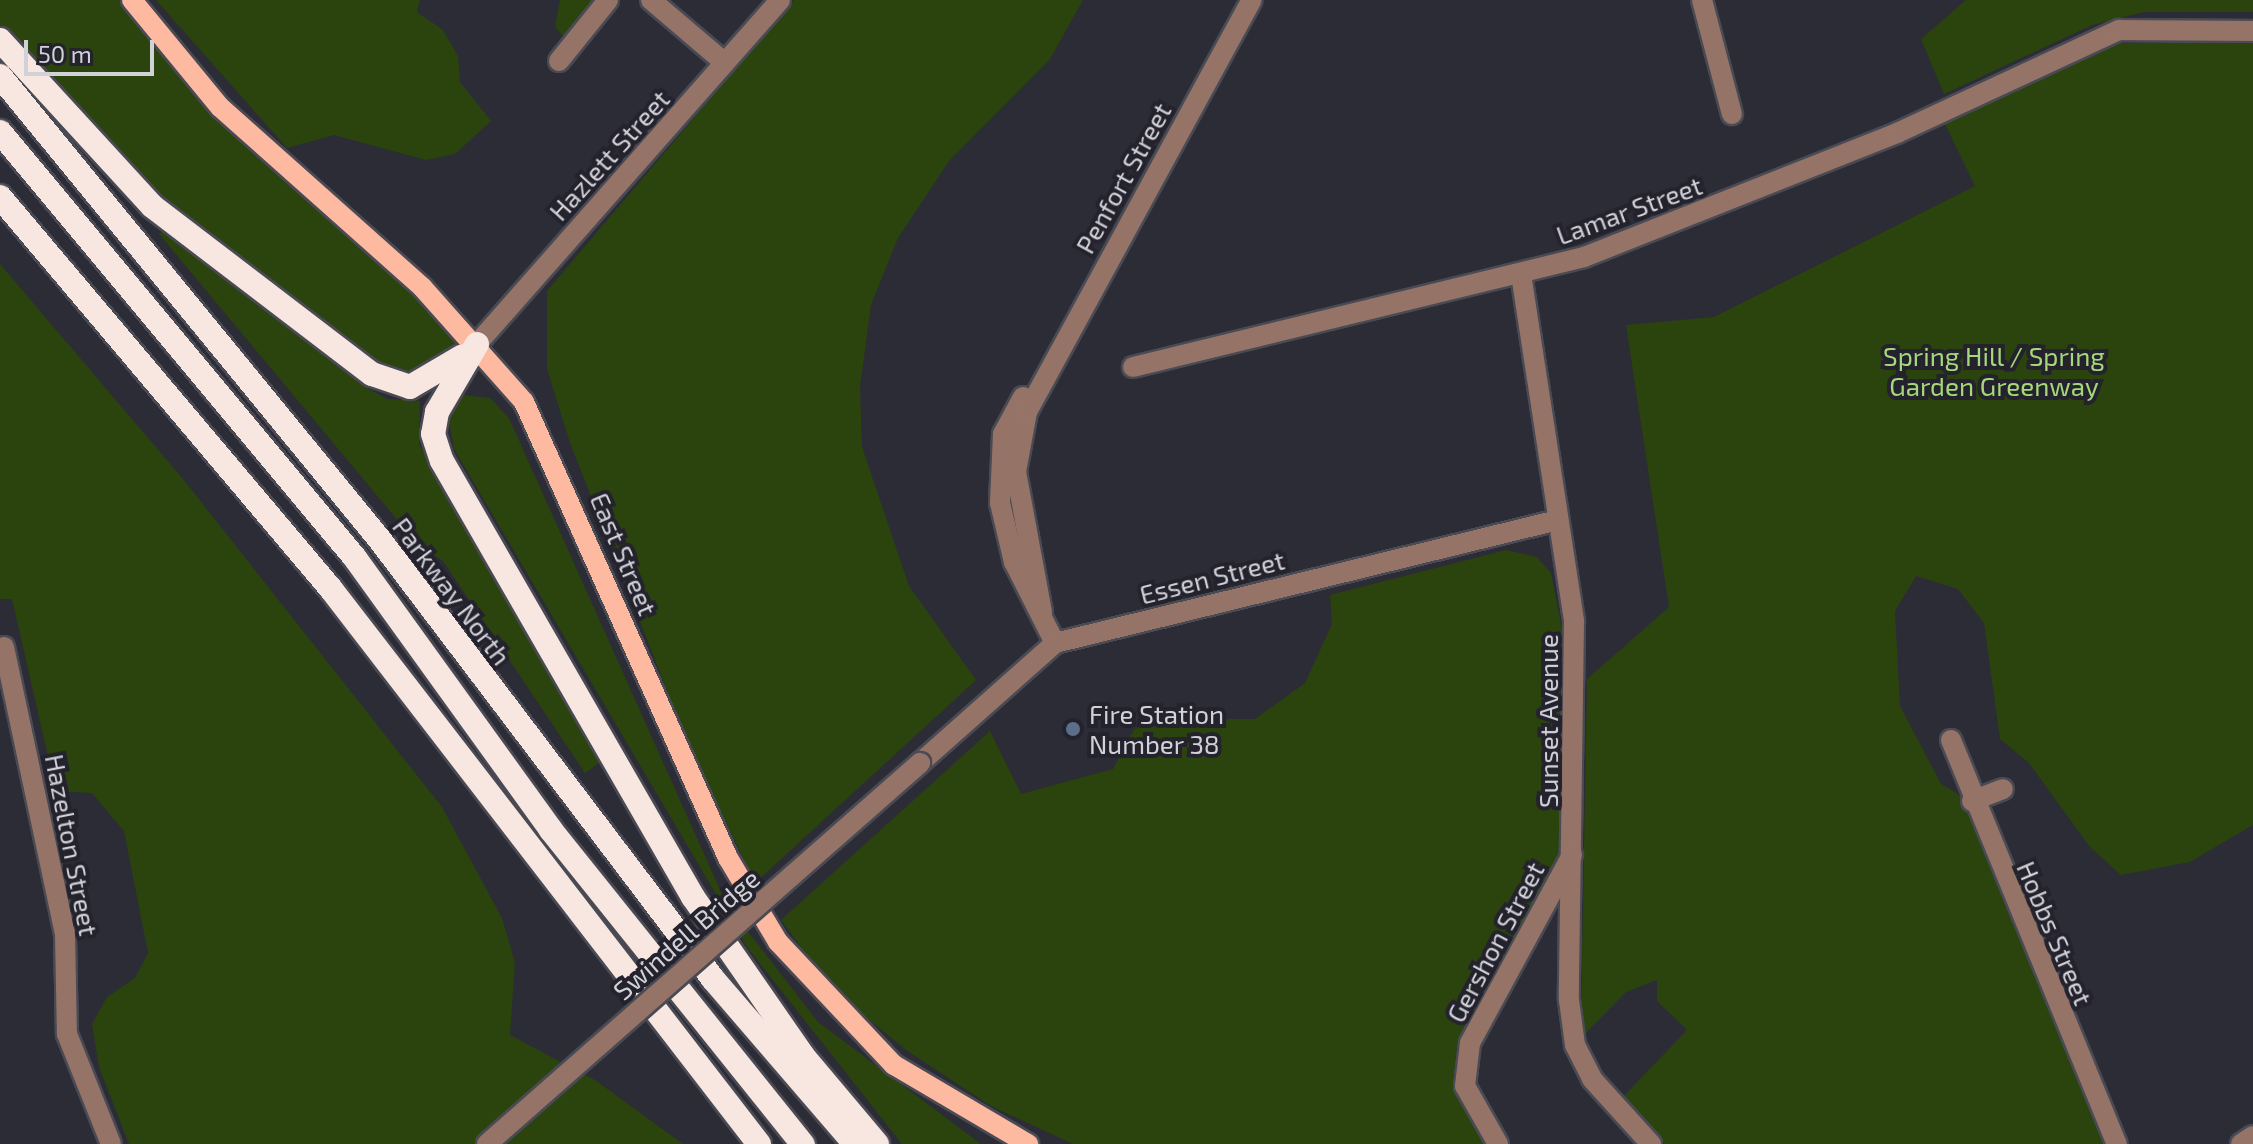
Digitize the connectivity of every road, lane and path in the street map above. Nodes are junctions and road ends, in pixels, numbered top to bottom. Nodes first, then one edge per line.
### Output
1 (132, 0) edge
2 (608, 0) edge
3 (651, 0) edge
4 (780, 0) edge
5 (1252, 0) edge
6 (1702, 0) edge
7 (2253, 31) edge
8 (0, 40) edge
9 (559, 61) dead end
10 (725, 63) junction
11 (0, 76) edge
12 (1732, 114) dead end
13 (0, 132) edge
14 (0, 197) edge
15 (1521, 274) junction
16 (477, 344) junction
17 (1133, 367) dead end
18 (1558, 520) junction
19 (1055, 643) junction
20 (4, 647) dead end
21 (1951, 740) dead end
22 (920, 763) joint
23 (2003, 789) dead end
24 (1972, 801) junction
25 (1573, 852) junction
26 (2253, 1136) edge
27 (111, 1144) edge
28 (487, 1144) edge
29 (759, 1144) edge
30 (803, 1144) edge
31 (855, 1144) edge
32 (877, 1144) edge
33 (1028, 1144) edge
34 (1498, 1144) edge
35 (1651, 1144) edge
36 (2117, 1144) edge
37 (2241, 1144) edge

1 - 16 main road, East Street
2 - 9 street
3 - 10 street
4 - 10 street, Hazlett Street
5 - 19 street, Penfort Street
6 - 12 street
7 - 15 street, Lamar Street
8 - 16 highway
10 - 16 street, Hazlett Street
11 - 31 highway, Parkway North
13 - 30 highway
14 - 29 highway
15 - 17 street, Lamar Street
15 - 18 street, Sunset Avenue
16 - 32 highway
16 - 33 main road, East Street
18 - 19 street, Essen Street
18 - 25 street, Sunset Avenue
19 - 22 street, Essen Street
20 - 27 street, Hazelton Street
21 - 24 street, Hobbs Street
22 - 28 street, Swindell Bridge, bridge
23 - 24 street
24 - 36 street, Hobbs Street
25 - 34 street, Gershon Street
25 - 35 street, Sunset Avenue
26 - 37 street

